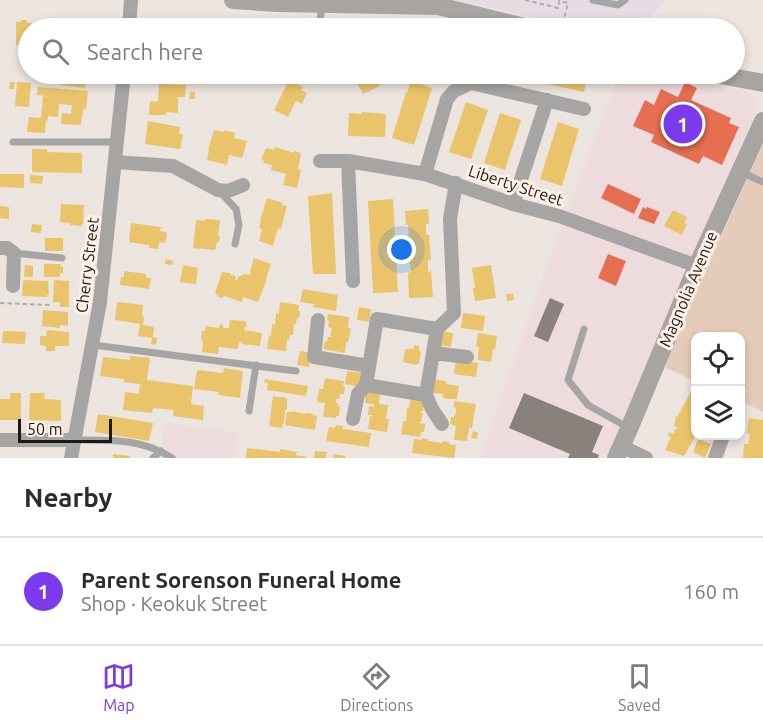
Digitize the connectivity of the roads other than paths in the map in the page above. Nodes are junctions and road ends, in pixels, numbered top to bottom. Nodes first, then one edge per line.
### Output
1 (132, 0) edge
2 (232, 0) edge
3 (592, 0) edge
4 (625, 0) edge
5 (260, 1) edge
6 (323, 4) junction
7 (448, 4) edge
8 (130, 18) edge
9 (321, 18) edge
10 (495, 18) edge
11 (745, 80) edge
12 (123, 84) edge
13 (469, 84) edge
14 (475, 84) edge
15 (763, 84) edge
16 (547, 100) junction
17 (584, 109) dead end
18 (763, 122) edge
19 (13, 142) dead end
20 (117, 142) junction
21 (320, 161) dead end
22 (348, 161) junction
23 (115, 162) junction
24 (740, 172) junction
25 (425, 174) junction
26 (763, 182) edge
27 (456, 183) junction
28 (243, 185) dead end
29 (218, 190) junction
30 (513, 204) junction
31 (235, 244) dead end
32 (0, 248) edge
33 (14, 253) junction
34 (62, 258) dead end
35 (697, 266) junction
36 (353, 281) dead end
37 (13, 286) dead end
38 (318, 320) dead end
39 (437, 329) junction
40 (584, 329) dead end
41 (93, 345) junction
42 (434, 353) junction
43 (467, 357) dead end
44 (256, 365) junction
45 (369, 366) junction
46 (296, 371) dead end
47 (366, 385) junction
48 (426, 395) junction
49 (249, 411) dead end
50 (353, 419) dead end
51 (442, 424) dead end
52 (629, 429) junction
53 (0, 440) edge
54 (73, 440) junction
55 (721, 440) edge
56 (161, 451) junction
57 (618, 452) edge
58 (71, 458) edge
59 (153, 458) edge
60 (172, 458) edge
61 (646, 458) edge
62 (715, 458) edge

1 - 8 street
2 - 5 street
3 - 4 lane
5 - 6 street
6 - 7 street
6 - 9 lane
7 - 10 street
11 - 15 street
12 - 20 street, Cherry Street
13 - 25 street
14 - 16 street
16 - 17 street
16 - 30 street
18 - 24 street, Magnolia Avenue
19 - 20 lane
20 - 23 street, Cherry Street
21 - 22 street, Liberty Street
22 - 25 street, Liberty Street
22 - 36 street
23 - 29 street
23 - 41 street, Cherry Street
24 - 26 lane
24 - 35 street, Magnolia Avenue
25 - 27 street, Liberty Street
27 - 30 street, Liberty Street
27 - 39 street
28 - 29 street
29 - 31 lane
30 - 35 street, Liberty Street
32 - 33 street
33 - 34 lane
33 - 37 street
35 - 52 street, Magnolia Avenue
38 - 45 street
39 - 42 street
39 - 45 street
40 - 52 lane
41 - 44 lane
41 - 54 street, Cherry Street
42 - 43 street
42 - 48 street
44 - 46 lane
44 - 49 lane
45 - 47 street
47 - 48 street
47 - 50 street
48 - 51 street
52 - 57 street, Magnolia Avenue
53 - 54 street
54 - 56 lane
54 - 58 street, Cherry Street
55 - 62 street
56 - 59 lane
56 - 60 lane
57 - 61 street

